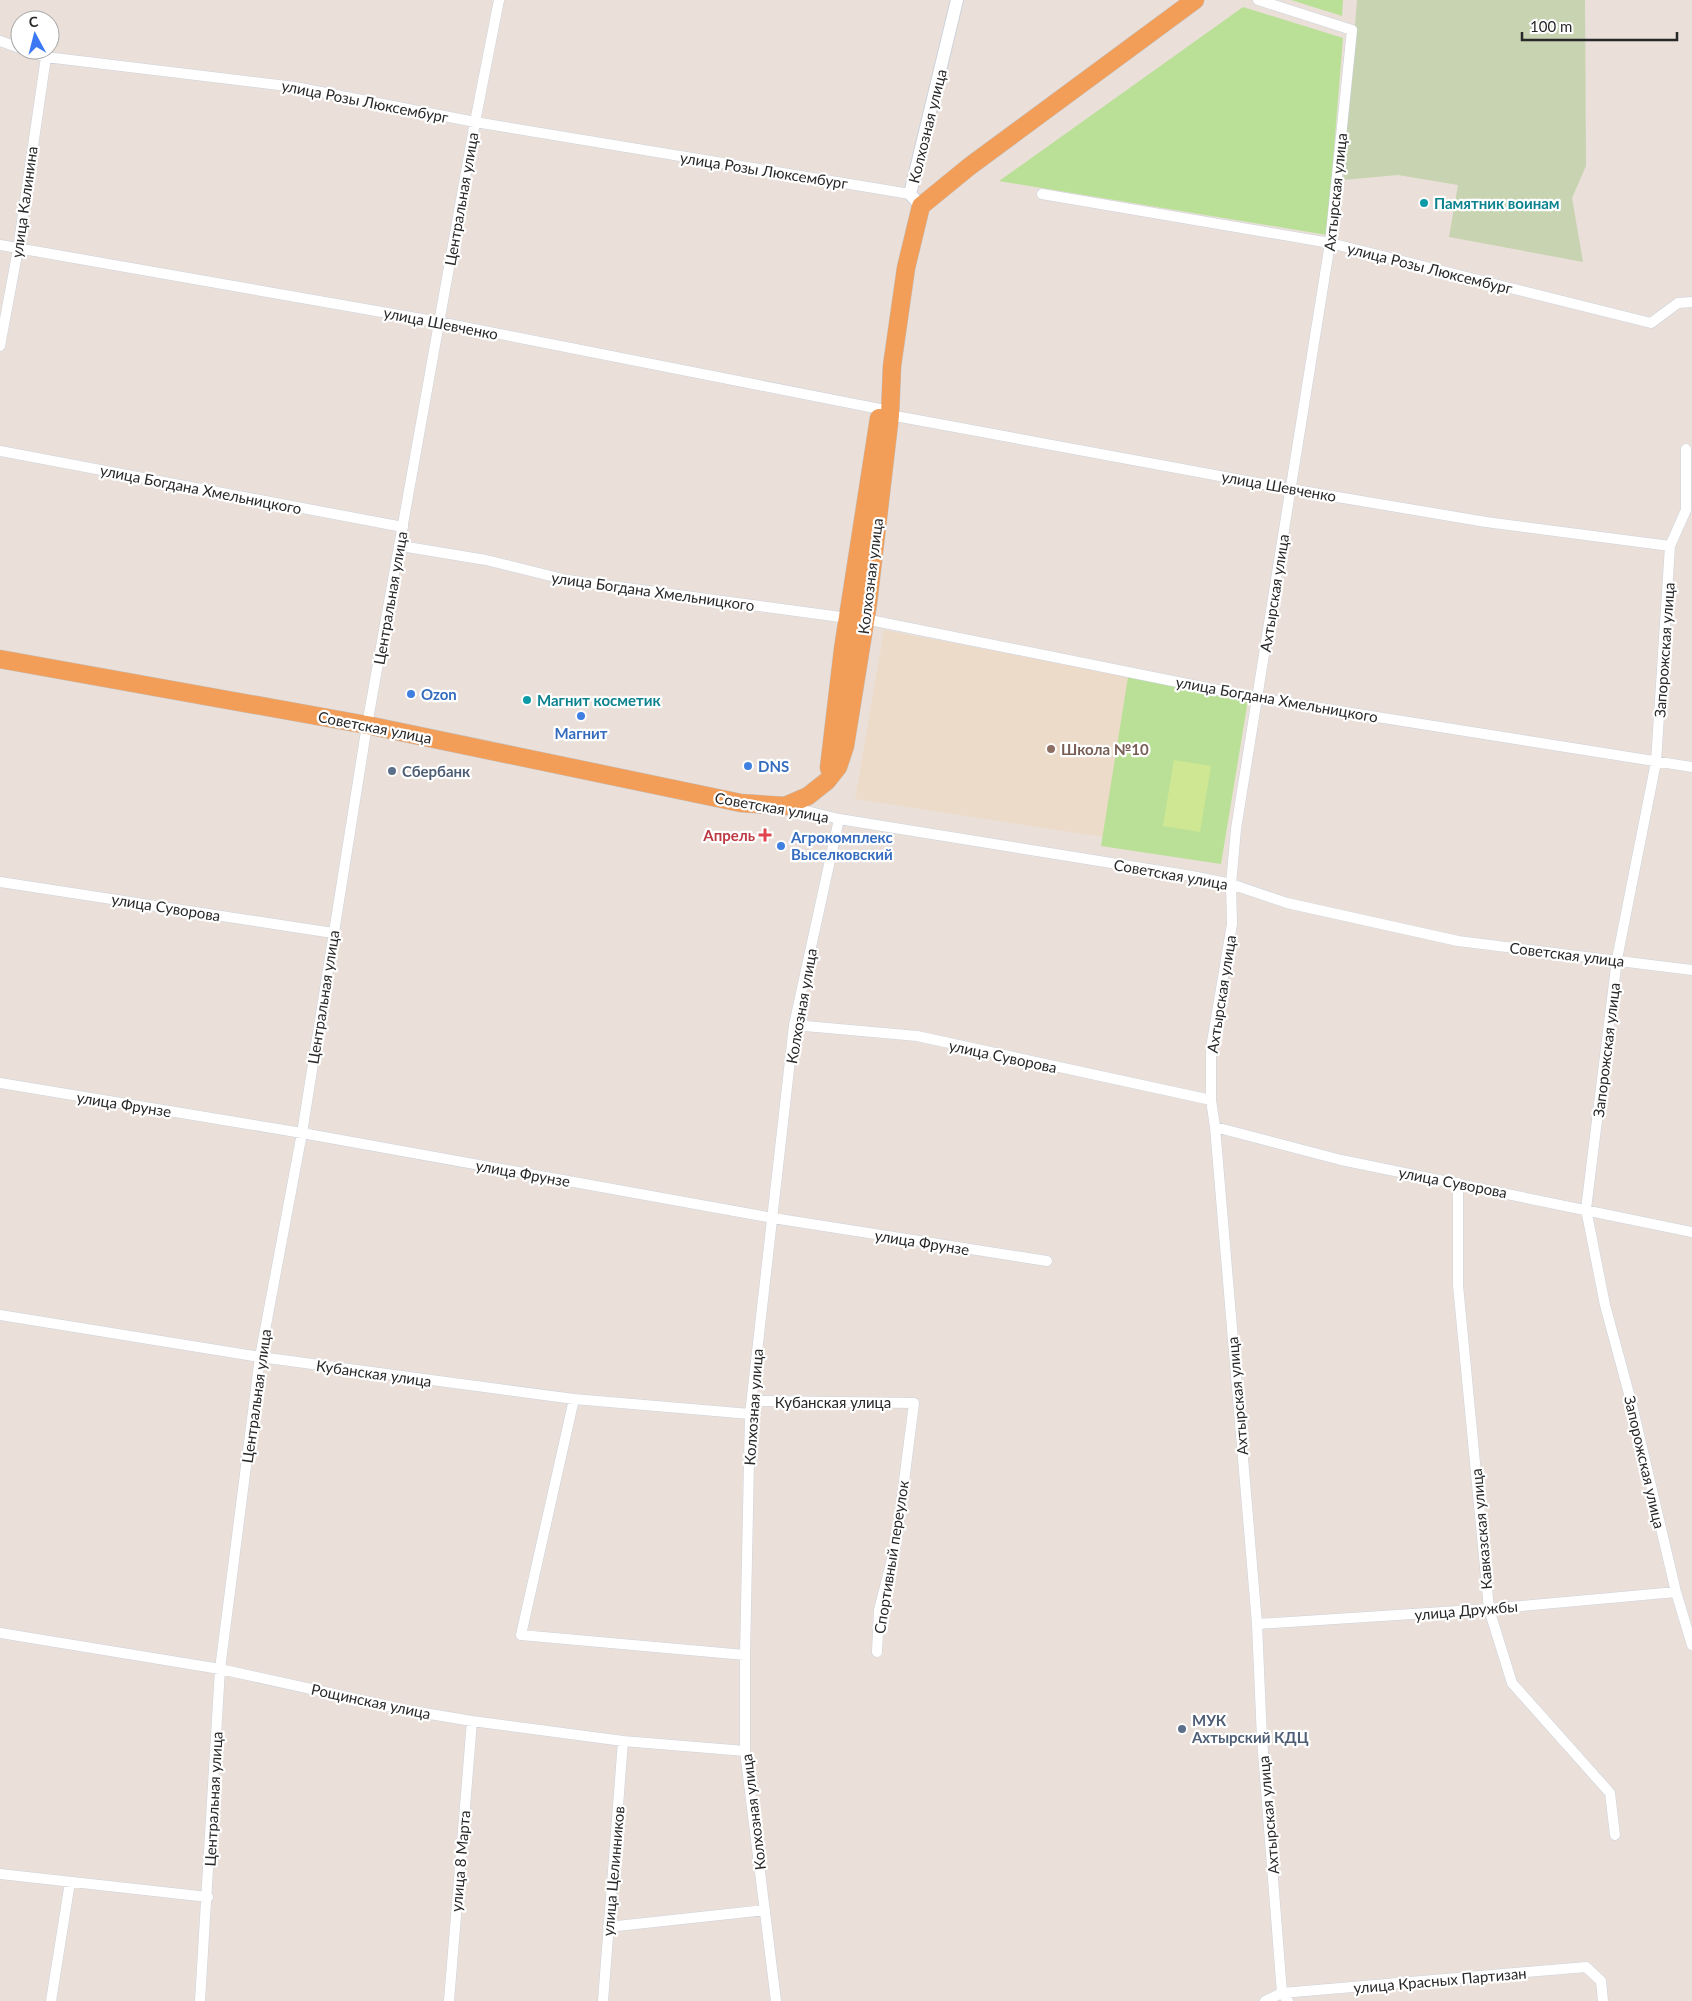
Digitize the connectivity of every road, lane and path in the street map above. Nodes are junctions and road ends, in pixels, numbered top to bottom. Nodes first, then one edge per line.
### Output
1 (499, 0) edge
2 (957, 0) edge
3 (1195, 0) edge
4 (1258, 0) edge
5 (60, 59) edge
6 (46, 60) edge
7 (475, 122) junction
8 (1042, 194) dead end
9 (916, 200) junction
10 (1330, 243) junction
11 (0, 245) edge
12 (18, 249) junction
13 (1692, 302) edge
14 (439, 322) junction
15 (0, 346) edge
16 (885, 412) junction
17 (1686, 449) dead end
18 (0, 451) edge
19 (1290, 489) junction
20 (1689, 509) edge
21 (403, 527) junction
22 (401, 546) junction
23 (1670, 546) junction
24 (857, 619) junction
25 (0, 659) edge
26 (1257, 698) junction
27 (368, 725) junction
28 (1656, 762) junction
29 (1692, 767) edge
30 (785, 806) junction
31 (839, 819) junction
32 (0, 882) edge
33 (1231, 884) junction
34 (333, 932) junction
35 (1617, 959) junction
36 (1692, 970) edge
37 (794, 1024) junction
38 (0, 1083) edge
39 (1210, 1100) junction
40 (1215, 1127) junction
41 (302, 1133) junction
42 (1458, 1183) junction
43 (1586, 1209) junction
44 (773, 1218) junction
45 (1692, 1232) edge
46 (1047, 1261) dead end
47 (0, 1315) edge
48 (260, 1357) junction
49 (574, 1399) junction
50 (752, 1401) junction
51 (914, 1403) joint
52 (750, 1414) junction
53 (1676, 1592) junction
54 (1489, 1609) junction
55 (1256, 1624) junction
56 (0, 1633) edge
57 (1692, 1645) edge
58 (876, 1652) dead end
59 (744, 1655) junction
60 (220, 1669) junction
61 (472, 1721) junction
62 (623, 1741) junction
63 (745, 1751) junction
64 (1615, 1835) dead end
65 (0, 1874) edge
66 (70, 1882) junction
67 (208, 1897) junction
68 (764, 1910) junction
69 (608, 1927) junction
70 (1285, 1997) edge
71 (52, 2001) edge
72 (200, 2001) edge
73 (449, 2001) edge
74 (603, 2001) edge
75 (776, 2001) edge
76 (1265, 2001) edge
77 (1603, 2001) edge

1 - 7 street, Центральная улица
2 - 9 street, Колхозная улица
3 - 9 highway
4 - 10 street, Ахтырская улица
5 - 7 street, улица Розы Люксембург
6 - 12 street, улица Калинина
7 - 9 street, улица Розы Люксембург
7 - 14 street, Центральная улица
8 - 10 street, улица Розы Люксембург
9 - 16 highway, Колхозная улица
10 - 13 street, улица Розы Люксембург
10 - 19 street, Ахтырская улица
11 - 12 street, улица Шевченко
12 - 14 street, улица Шевченко
12 - 15 street, улица Калинина
14 - 16 street, улица Шевченко
14 - 21 street, Центральная улица
16 - 19 street, улица Шевченко
16 - 24 highway, Колхозная улица
17 - 20 street, Запорожская улица
18 - 21 street, улица Богдана Хмельницкого
19 - 23 street, улица Шевченко
19 - 26 street, Ахтырская улица
20 - 23 street, Запорожская улица
21 - 22 street, Центральная улица
22 - 24 street, улица Богдана Хмельницкого
22 - 27 street, Центральная улица
23 - 28 street, Запорожская улица
24 - 26 street, улица Богдана Хмельницкого
24 - 30 highway, Колхозная улица
25 - 27 highway, Советская улица
26 - 28 street, улица Богдана Хмельницкого
26 - 33 street, Ахтырская улица
27 - 30 highway, Советская улица
27 - 34 street, Центральная улица
28 - 29 street, улица Богдана Хмельницкого
28 - 35 street, Запорожская улица
30 - 31 street, Советская улица
31 - 33 street, Советская улица
31 - 37 street, Колхозная улица
32 - 34 street, улица Суворова
33 - 35 street, Советская улица
33 - 39 street, Ахтырская улица
34 - 41 street, Центральная улица
35 - 36 street, Советская улица
35 - 43 street, Запорожская улица
37 - 39 street, улица Суворова
37 - 44 street, Колхозная улица
38 - 41 street, улица Фрунзе
39 - 40 street, Ахтырская улица
40 - 42 street, улица Суворова
40 - 55 street, Ахтырская улица
41 - 44 street, улица Фрунзе
41 - 48 street, Центральная улица
42 - 43 street, улица Суворова
42 - 54 street, Кавказская улица
43 - 45 street, улица Суворова
43 - 53 street, Запорожская улица
44 - 46 street, улица Фрунзе
44 - 50 street, Колхозная улица
47 - 48 street, Кубанская улица
48 - 49 street, Кубанская улица
48 - 60 street, Центральная улица
49 - 52 street, Кубанская улица
49 - 59 street
50 - 51 street, Кубанская улица
50 - 52 street, Колхозная улица
51 - 58 street, Спортивный переулок
52 - 59 street, Колхозная улица
53 - 54 street, улица Дружбы
53 - 57 street, Запорожская улица
54 - 55 street, улица Дружбы
54 - 64 street, Кавказская улица
55 - 70 street, Ахтырская улица
56 - 60 street, Рощинская улица
59 - 63 street, Колхозная улица
60 - 61 street, Рощинская улица
60 - 67 street, Центральная улица
61 - 62 street, Рощинская улица
61 - 73 street, улица 8 Марта
62 - 63 street, Рощинская улица
62 - 69 street, улица Целинников
63 - 68 street, Колхозная улица
65 - 66 street
66 - 67 street
66 - 71 street
67 - 72 street, Центральная улица
68 - 69 street
68 - 75 street, Колхозная улица
69 - 74 street, улица Целинников
70 - 76 street, улица Красных Партизан
70 - 77 street, улица Красных Партизан

